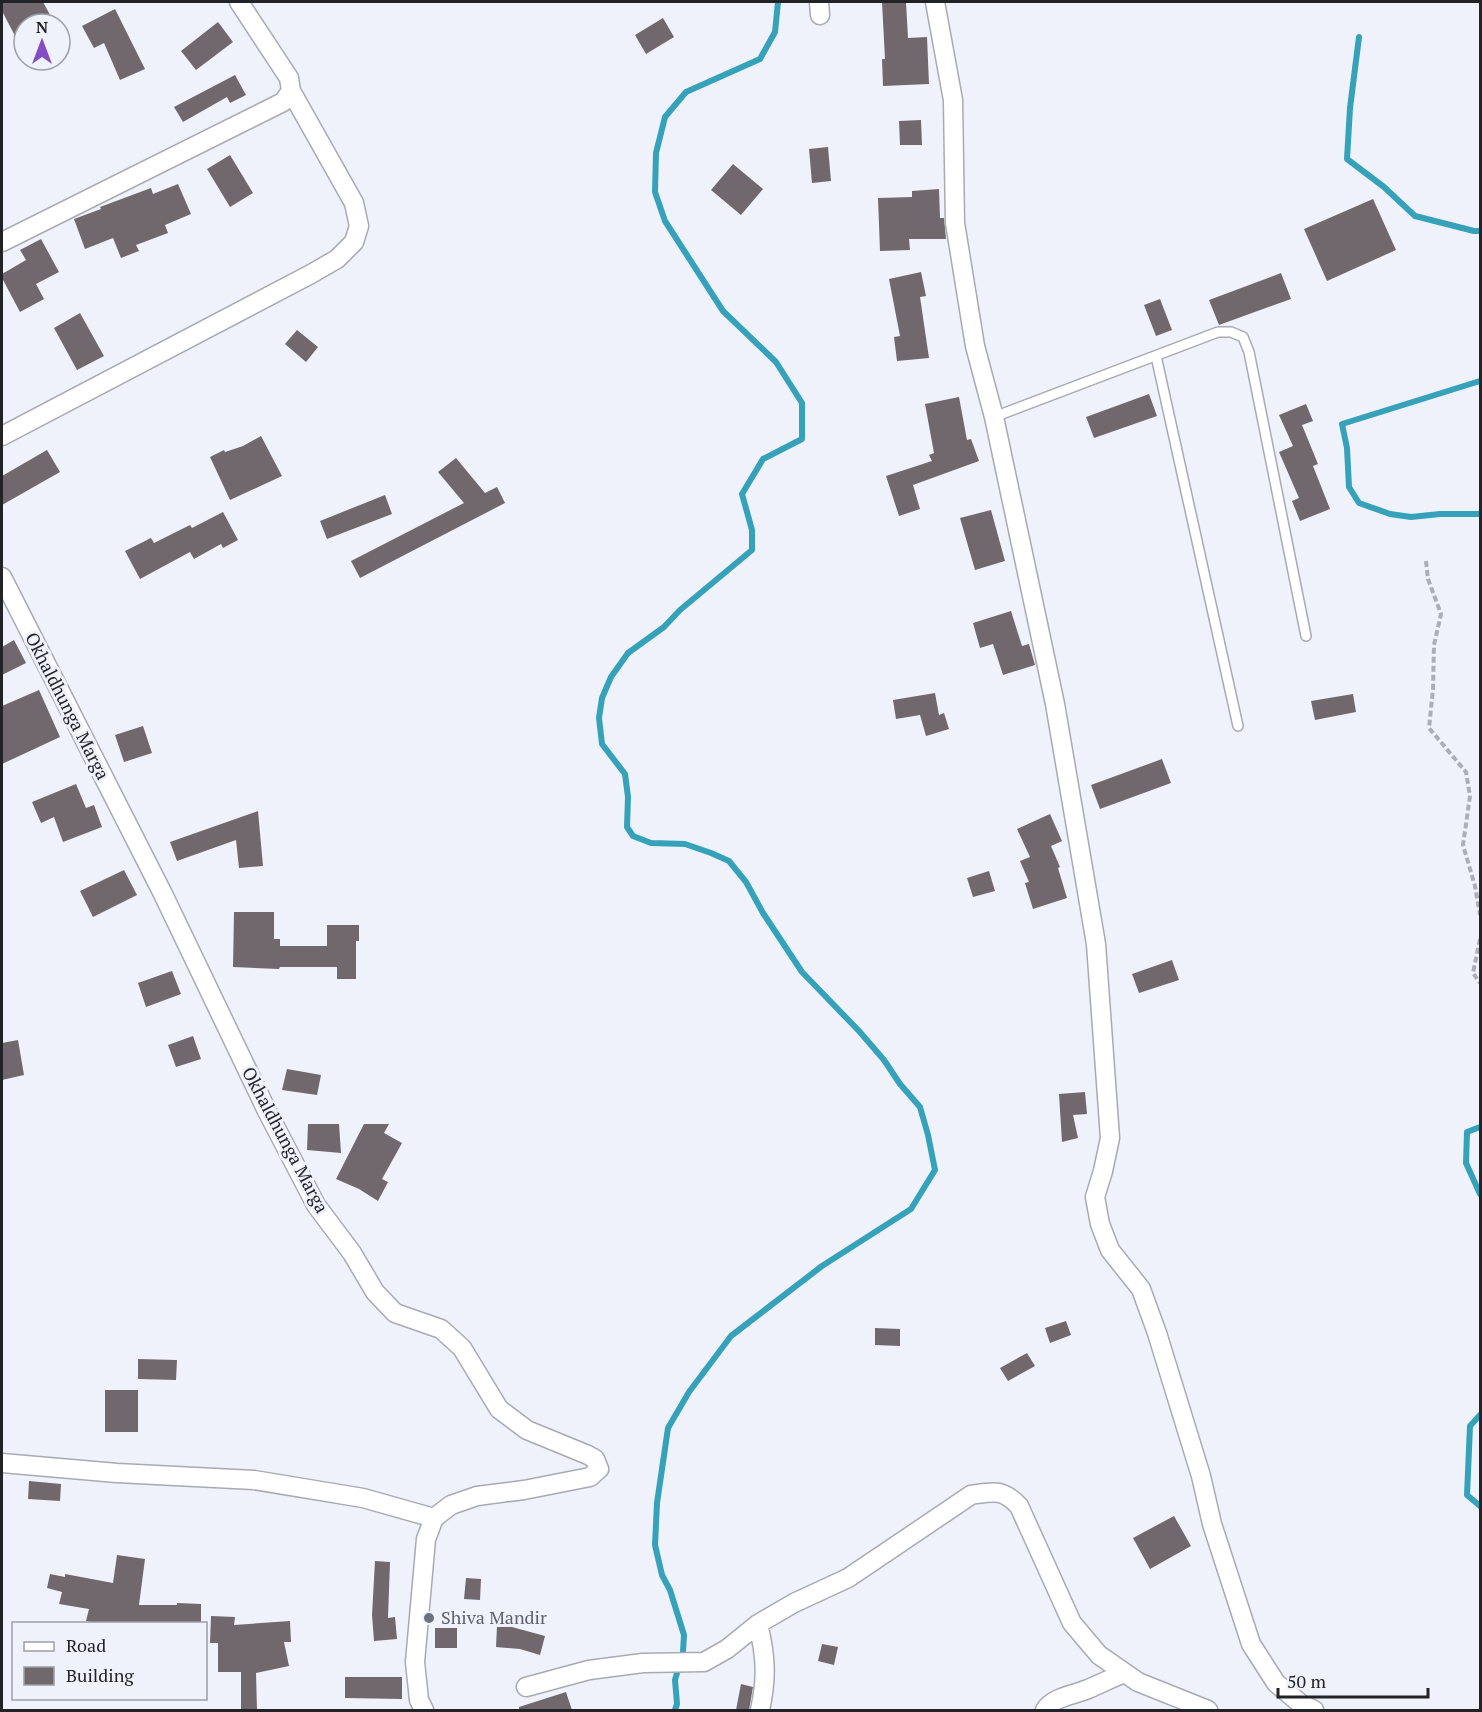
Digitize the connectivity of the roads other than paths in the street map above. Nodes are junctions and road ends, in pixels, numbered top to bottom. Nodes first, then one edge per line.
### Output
1 (239, 2) edge
2 (935, 2) edge
3 (291, 91) junction
4 (2, 242) edge
5 (1156, 356) junction
6 (993, 417) junction
7 (2, 436) edge
8 (2, 577) edge
9 (1306, 636) dead end
10 (1238, 726) dead end
11 (2, 1463) edge
12 (434, 1518) junction
13 (758, 1624) junction
14 (1124, 1672) junction
15 (526, 1687) dead end
16 (424, 1710) edge
17 (760, 1710) edge
18 (1045, 1710) edge
19 (1208, 1710) edge
20 (1314, 1710) edge

1 - 3 street
2 - 6 street
3 - 4 street
3 - 7 street
5 - 6 lane
5 - 9 lane
5 - 10 lane
6 - 20 street
8 - 12 street, Okhaldhunga Marga
11 - 12 street
12 - 16 street
13 - 14 street
13 - 15 street
13 - 17 street
14 - 18 street
14 - 19 street

